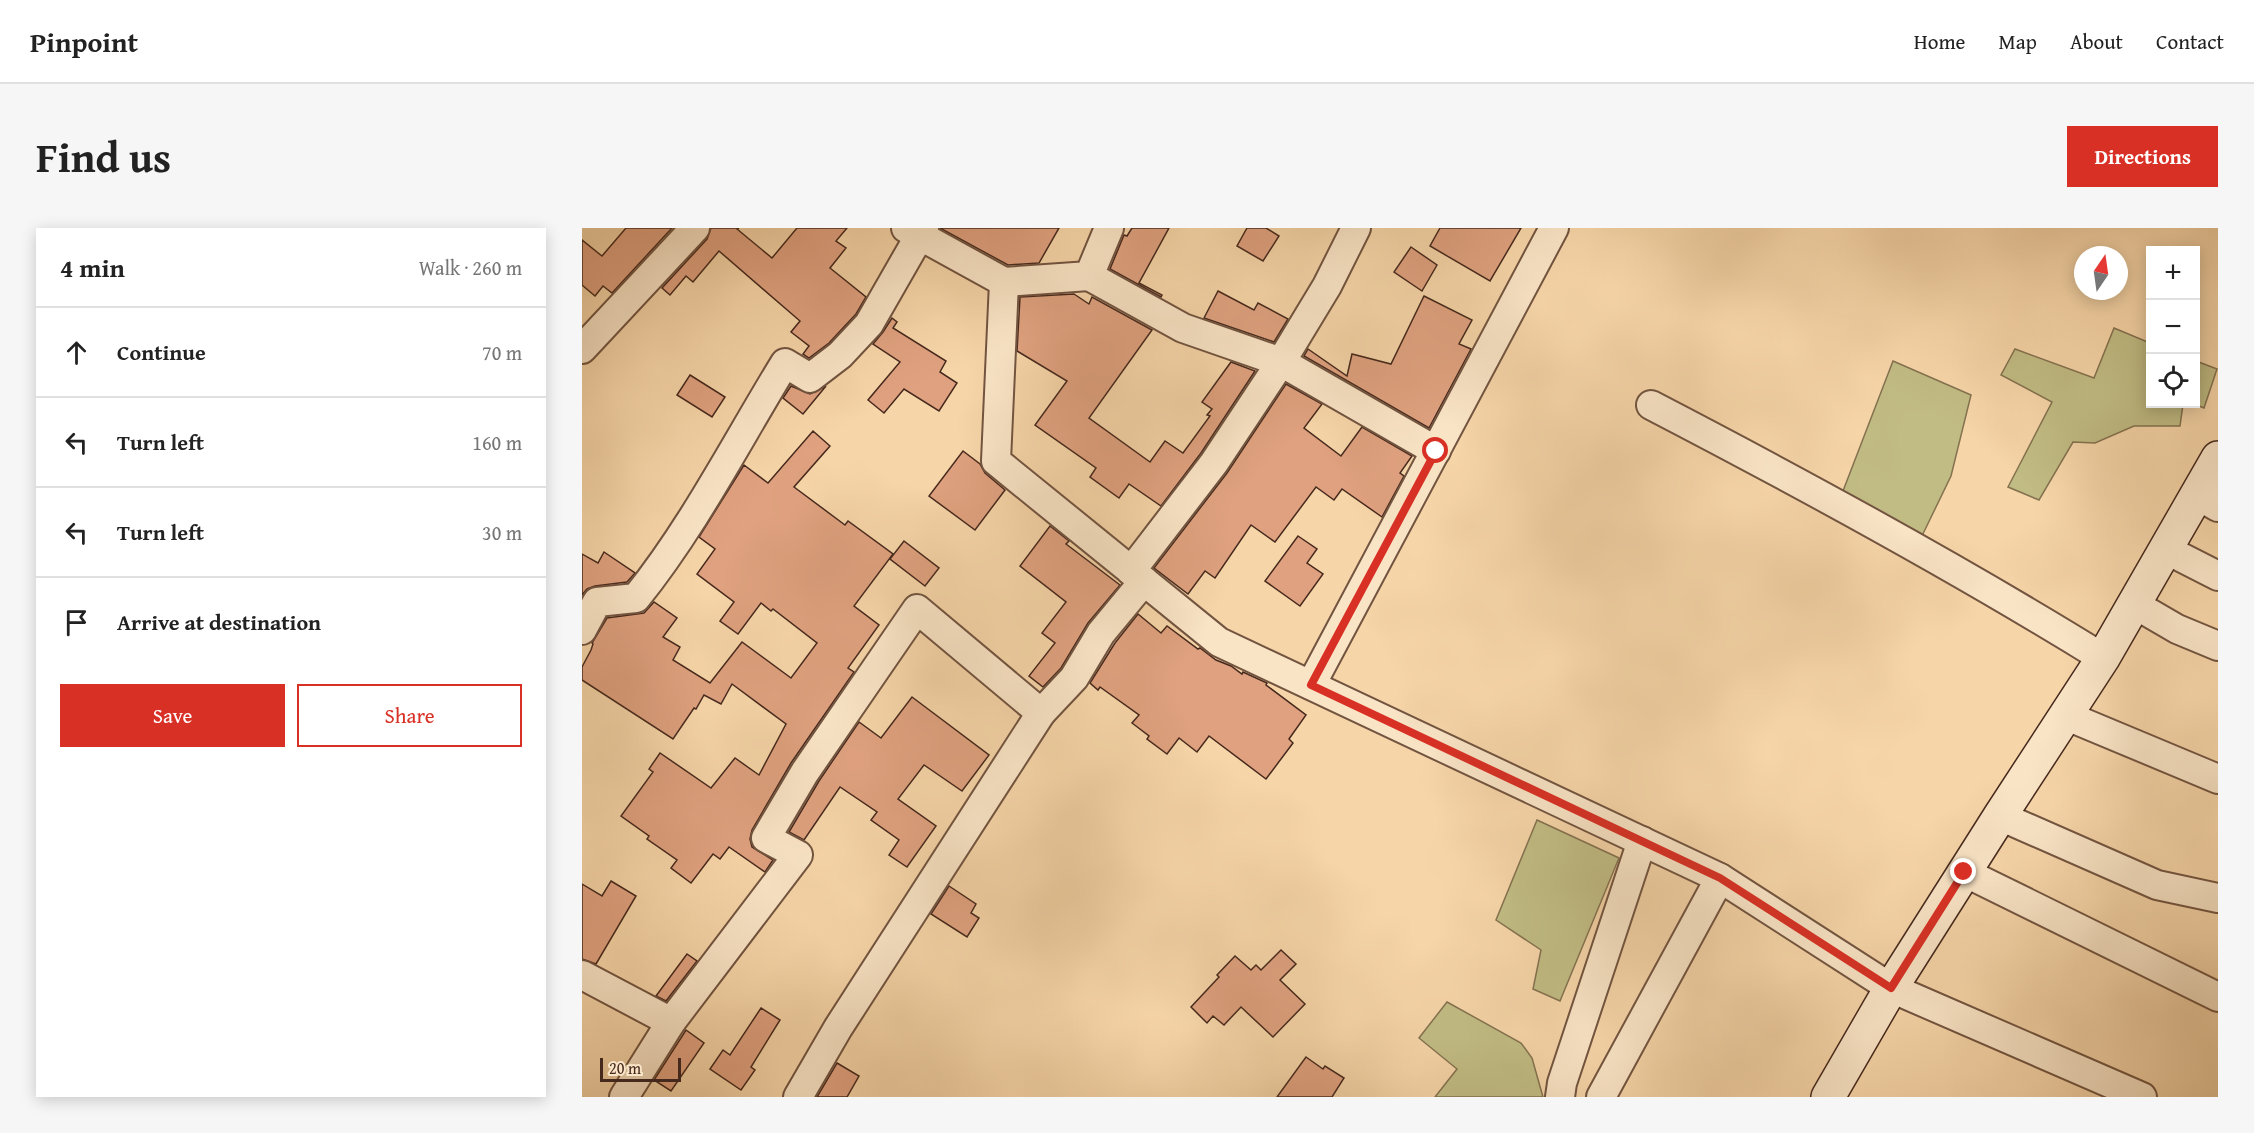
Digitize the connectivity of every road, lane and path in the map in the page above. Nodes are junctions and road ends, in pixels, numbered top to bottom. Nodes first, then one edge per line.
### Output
1 (695, 228) edge
2 (1109, 228) edge
3 (1356, 228) edge
4 (1554, 228) edge
5 (917, 231) edge
6 (1089, 276) junction
7 (1004, 282) junction
8 (582, 349) edge
9 (1281, 362) junction
10 (1651, 405) dead end
11 (1436, 451) junction
12 (2218, 458) edge
13 (2207, 501) edge
14 (2165, 549) junction
15 (1137, 576) junction
16 (2218, 576) edge
17 (2134, 604) junction
18 (582, 630) edge
19 (2218, 646) edge
20 (2103, 658) junction
21 (1311, 685) junction
22 (1041, 713) junction
23 (2067, 716) junction
24 (2218, 779) edge
25 (2000, 816) junction
26 (1642, 841) junction
27 (1964, 872) junction
28 (1720, 878) junction
29 (2218, 898) edge
30 (582, 975) edge
31 (1891, 988) junction
32 (2218, 997) edge
33 (671, 1022) junction
34 (2126, 1094) edge
35 (624, 1097) edge
36 (798, 1097) edge
37 (1560, 1097) edge
38 (1601, 1097) edge
39 (1828, 1097) edge

1 - 8 street
2 - 6 street
3 - 9 street
4 - 11 street
5 - 7 street
5 - 18 street
6 - 7 street
6 - 9 street
7 - 15 street
9 - 11 street
9 - 15 street
10 - 20 street
11 - 21 street
12 - 13 street
13 - 14 street
14 - 16 street
14 - 17 street
15 - 21 street
15 - 22 street
17 - 19 street
17 - 20 street
20 - 23 street
21 - 26 street
22 - 33 street
22 - 36 street
23 - 24 street
23 - 25 street
25 - 27 street
25 - 29 street
26 - 28 street
26 - 37 street
27 - 31 street
27 - 32 street
28 - 31 street
28 - 38 street
30 - 33 street
31 - 34 street
31 - 39 street
33 - 35 street

